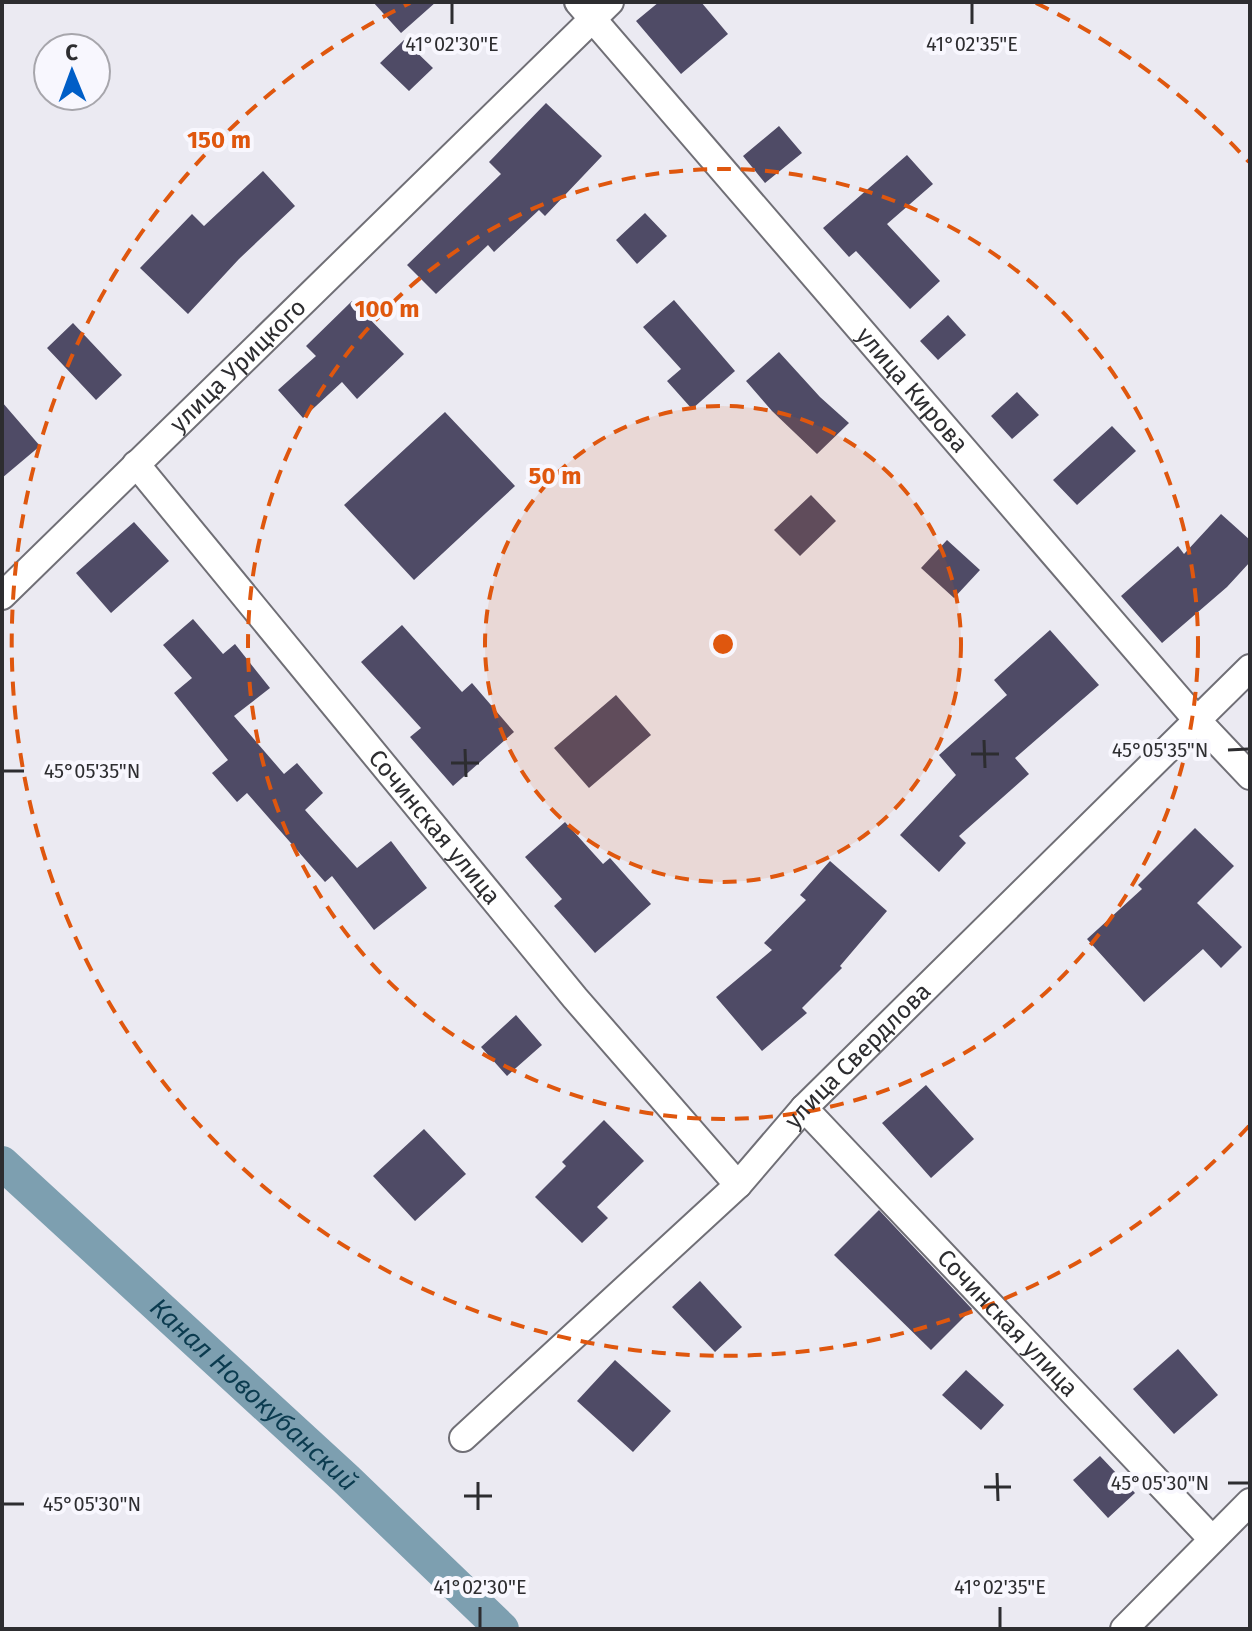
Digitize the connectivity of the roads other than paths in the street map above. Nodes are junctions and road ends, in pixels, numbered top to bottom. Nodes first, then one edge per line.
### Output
1 (593, 8) edge
2 (136, 464) junction
3 (2, 596) edge
4 (1250, 668) edge
5 (1196, 719) junction
6 (1250, 776) edge
7 (804, 1108) junction
8 (738, 1185) junction
9 (463, 1438) dead end
10 (1250, 1502) edge
11 (1211, 1538) junction
12 (1124, 1629) edge

1 - 2 street, улица Урицкого
1 - 5 street, улица Кирова
2 - 3 street, улица Урицкого
2 - 8 street, Сочинская улица
4 - 5 street, улица Свердлова
5 - 6 street, улица Кирова
5 - 7 street, улица Свердлова
7 - 8 street, улица Свердлова
7 - 11 street, Сочинская улица
8 - 9 street, улица Свердлова
10 - 11 street
11 - 12 street

